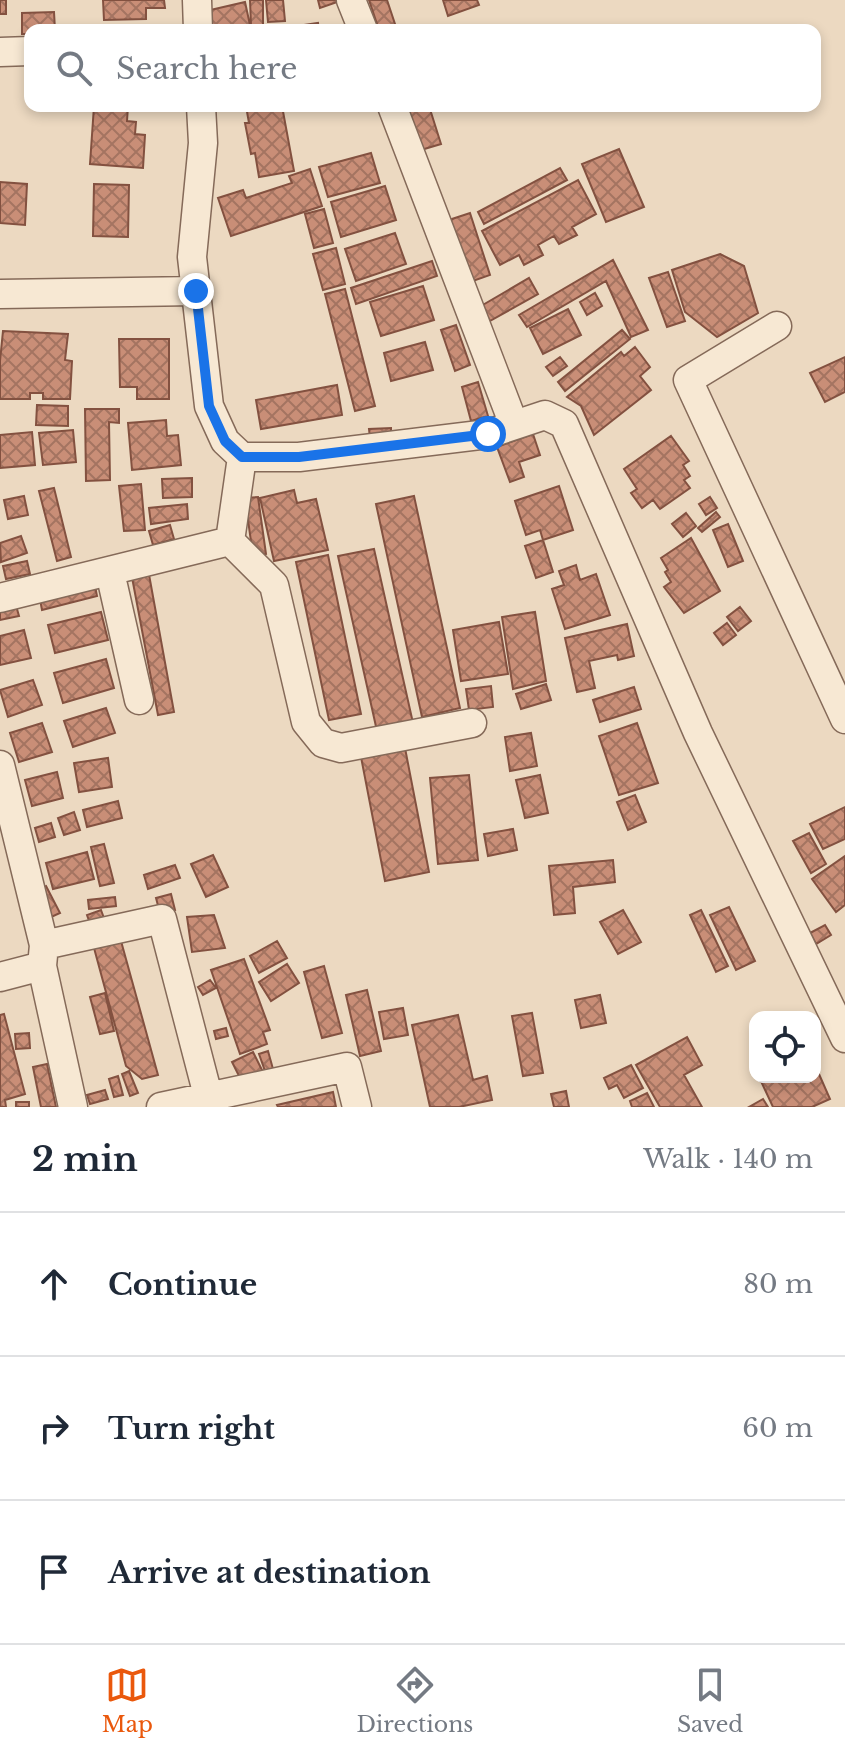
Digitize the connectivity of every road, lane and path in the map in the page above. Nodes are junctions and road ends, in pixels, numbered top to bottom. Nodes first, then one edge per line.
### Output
1 (197, 0) edge
2 (351, 0) edge
3 (198, 24) edge
4 (361, 24) edge
5 (24, 51) edge
6 (0, 52) edge
7 (201, 112) edge
8 (394, 112) edge
9 (196, 291) junction
10 (0, 294) edge
11 (777, 326) dead end
12 (514, 425) junction
13 (242, 457) junction
14 (230, 541) junction
15 (110, 572) junction
16 (0, 598) edge
17 (139, 700) dead end
18 (845, 719) edge
19 (472, 723) dead end
20 (0, 765) edge
21 (4, 796) edge
22 (43, 956) junction
23 (0, 977) edge
24 (845, 1038) edge
25 (209, 1101) edge
26 (73, 1107) edge
27 (161, 1107) edge
28 (357, 1107) edge

1 - 3 street
2 - 4 street
5 - 6 street
7 - 9 street
8 - 12 street
9 - 10 street
9 - 13 street
11 - 18 street
12 - 13 street
12 - 24 street
13 - 14 street
14 - 15 street
14 - 19 street
15 - 16 street
15 - 17 street
20 - 21 street
21 - 22 street
22 - 23 street
22 - 25 street
22 - 26 street
25 - 27 street
25 - 28 street

